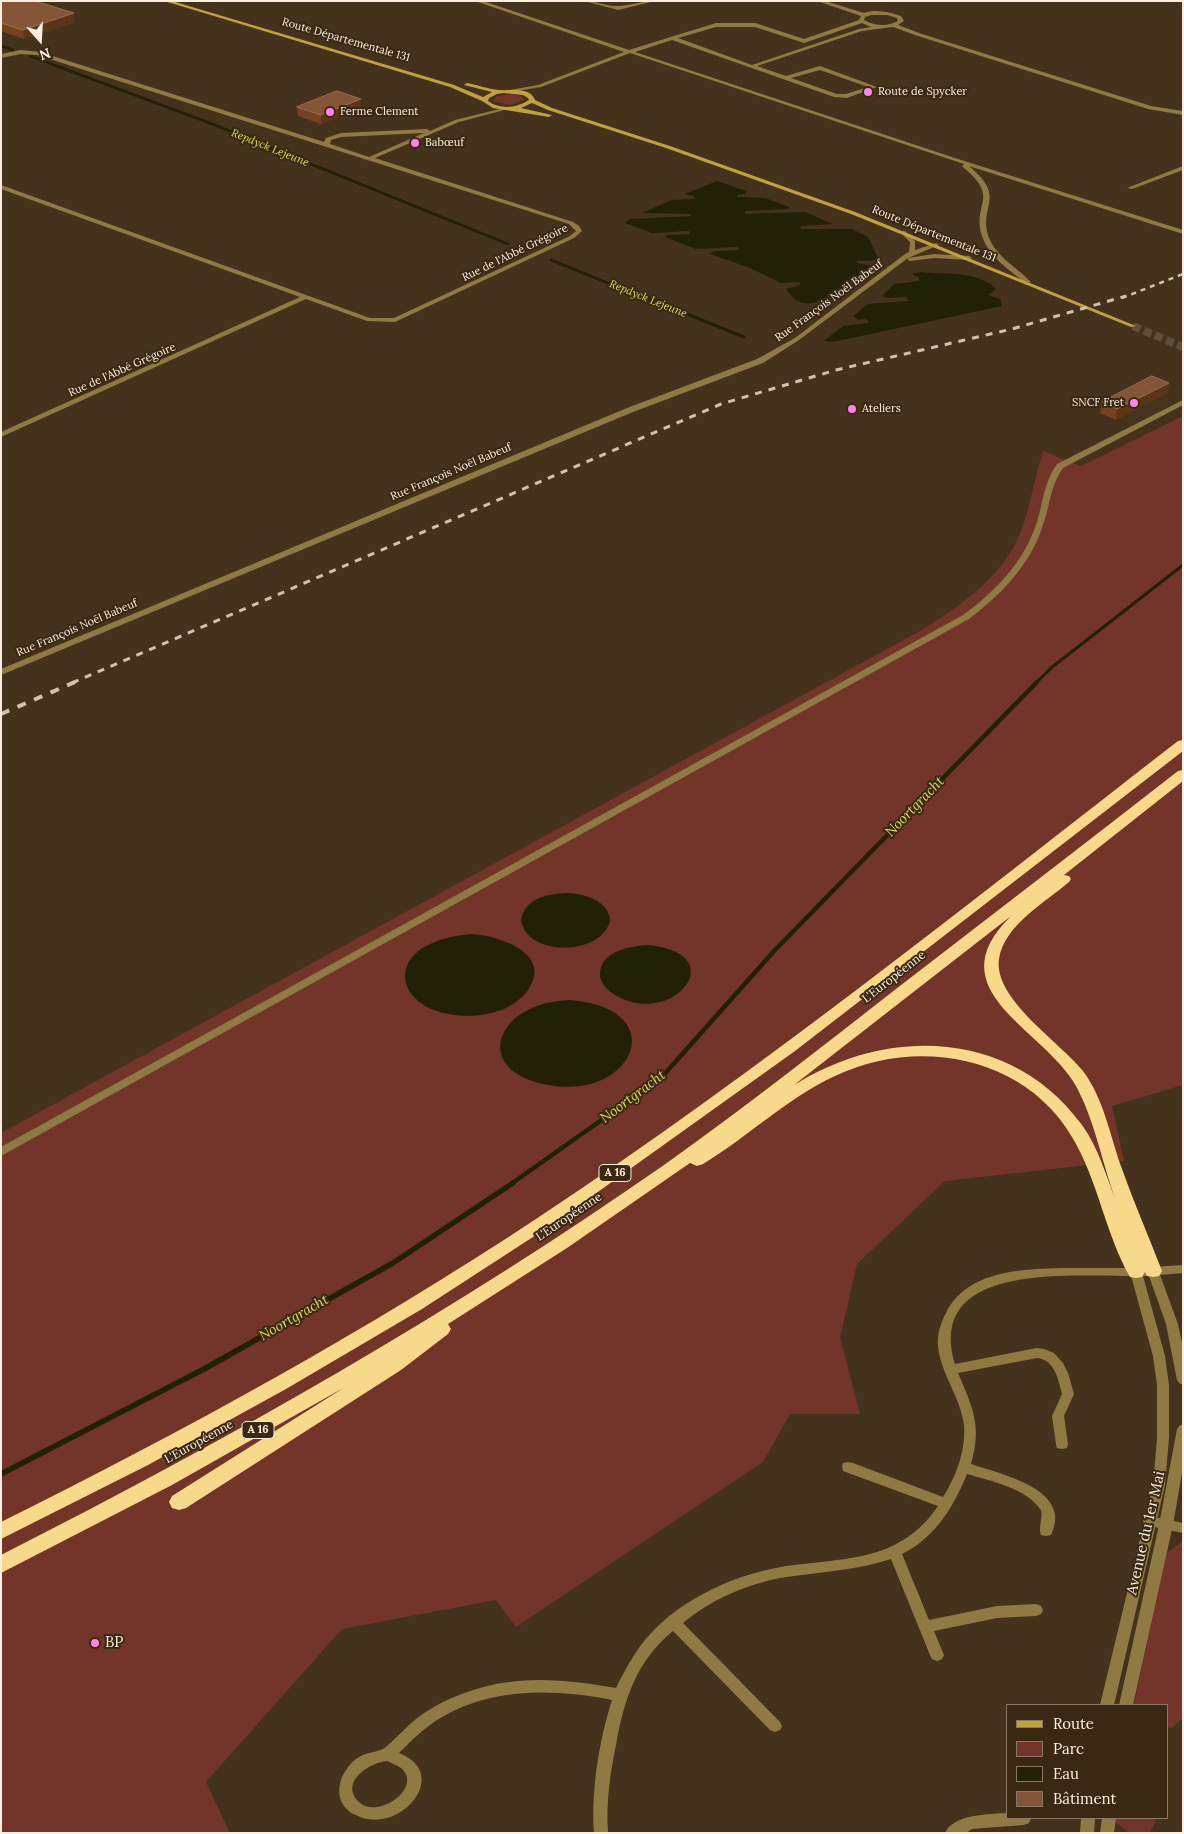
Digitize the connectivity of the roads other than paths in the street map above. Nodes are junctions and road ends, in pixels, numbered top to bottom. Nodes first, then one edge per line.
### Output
1 (166, 1) edge
2 (477, 1) edge
3 (586, 1) edge
4 (653, 1) edge
5 (819, 1) edge
6 (184, 7) junction
7 (864, 20) junction
8 (894, 24) junction
9 (882, 26) junction
10 (830, 30) junction
11 (861, 30) junction
12 (664, 36) junction
13 (672, 38) junction
14 (631, 51) junction
15 (1, 56) edge
16 (753, 66) junction
17 (786, 78) junction
18 (561, 79) junction
19 (512, 91) junction
20 (501, 92) junction
21 (532, 99) junction
22 (485, 101) junction
23 (509, 108) junction
24 (1162, 111) junction
25 (1183, 114) edge
26 (1183, 119) edge
27 (457, 121) junction
28 (434, 131) junction
29 (345, 135) junction
30 (300, 137) junction
31 (327, 146) junction
32 (368, 159) junction
33 (956, 160) junction
34 (725, 167) junction
35 (1183, 168) edge
36 (1, 187) edge
37 (1130, 188) dead end
38 (903, 232) junction
39 (1183, 232) edge
40 (938, 246) junction
41 (911, 255) junction
42 (969, 258) junction
43 (1028, 282) junction
44 (306, 297) junction
45 (1132, 326) tunnel mouth
46 (1183, 402) edge
47 (1, 436) edge
48 (1, 672) edge
49 (1183, 744) edge
50 (1183, 774) edge
51 (1149, 800) junction
52 (1, 1152) edge
53 (615, 1207) junction
54 (1183, 1269) edge
55 (1153, 1271) junction
56 (1136, 1272) junction
57 (506, 1278) junction
58 (951, 1370) junction
59 (1183, 1380) edge
60 (1183, 1429) edge
61 (1062, 1444) dead end
62 (963, 1466) junction
63 (848, 1467) dead end
64 (179, 1502) dead end
65 (947, 1504) junction
66 (1150, 1521) junction
67 (1166, 1525) junction
68 (1183, 1528) edge
69 (1, 1531) edge
70 (1046, 1531) dead end
71 (894, 1551) junction
72 (1, 1565) edge
73 (1036, 1610) dead end
74 (673, 1622) junction
75 (925, 1627) junction
76 (937, 1655) dead end
77 (620, 1695) junction
78 (1107, 1704) edge
79 (1126, 1704) edge
80 (775, 1726) dead end
81 (387, 1755) junction
82 (1013, 1819) edge
83 (1088, 1819) edge
84 (1109, 1819) edge
85 (601, 1833) edge
86 (952, 1833) edge
87 (1086, 1833) edge
88 (1107, 1833) edge

1 - 6 main road, Route Départementale 131
2 - 14 street
3 - 4 street
5 - 7 street
6 - 20 main road, Route Départementale 131
6 - 22 main road, Route Départementale 131
7 - 8 street
7 - 9 street
7 - 10 street
7 - 11 street
8 - 9 street
8 - 24 street
9 - 11 street
10 - 12 street
10 - 13 street
11 - 16 street
12 - 13 street
12 - 14 street
13 - 14 street
13 - 16 street
14 - 18 street
14 - 33 street
15 - 30 street, Rue de l'Abbé Grégoire
16 - 17 street
17 - 17 street
18 - 19 street
18 - 21 street
19 - 20 main road
19 - 21 main road, Route Départementale 131
20 - 22 main road
21 - 23 main road
21 - 34 main road, Route Départementale 131
22 - 23 main road, Route Départementale 131
22 - 27 street, Rue de l'Abbé Grégoire
23 - 27 street, Rue de l'Abbé Grégoire
23 - 34 main road, Route Départementale 131
24 - 25 street
24 - 26 street
27 - 28 street, Rue de l'Abbé Grégoire
28 - 29 street, Rue de l'Abbé Grégoire
28 - 32 street, Rue de l'Abbé Grégoire
29 - 30 street, Rue de l'Abbé Grégoire
29 - 31 street, Rue de l'Abbé Grégoire
30 - 31 street, Rue de l'Abbé Grégoire
31 - 32 street, Rue de l'Abbé Grégoire
32 - 44 street, Rue de l'Abbé Grégoire
33 - 39 street
33 - 43 street
34 - 38 main road, Route Départementale 131
35 - 37 street
36 - 44 street, Rue de l'Abbé Grégoire
38 - 40 main road, Route Départementale 131
38 - 41 street
40 - 41 street, Rue François Noël Babeuf
40 - 42 main road, Route Départementale 131
41 - 42 street, Rue François Noël Babeuf
41 - 48 street, Rue François Noël Babeuf
42 - 43 main road, Route Départementale 131
43 - 45 main road, Route Départementale 131
44 - 47 street, Rue de l'Abbé Grégoire
46 - 52 street
49 - 69 highway, L'Européenne / A 16
50 - 51 highway, L'Européenne / A 16
51 - 53 highway, L'Européenne / A 16
51 - 55 highway
53 - 56 highway
53 - 57 highway, L'Européenne / A 16
54 - 55 street
55 - 56 street
55 - 59 street
56 - 58 street
56 - 66 street, Avenue du 1er Mai
57 - 64 highway
57 - 72 highway, L'Européenne / A 16
58 - 61 street
58 - 62 street
60 - 67 street, Avenue du 1er Mai
62 - 65 street
62 - 70 street
63 - 65 street
65 - 71 street
66 - 67 street
66 - 78 street, Avenue du 1er Mai
67 - 68 street
67 - 79 street, Avenue du 1er Mai
71 - 74 street
71 - 75 street
73 - 75 street
74 - 77 street
74 - 80 street
75 - 76 street
77 - 81 street
77 - 85 street
81 - 81 street
82 - 86 street
83 - 87 street
84 - 88 street

